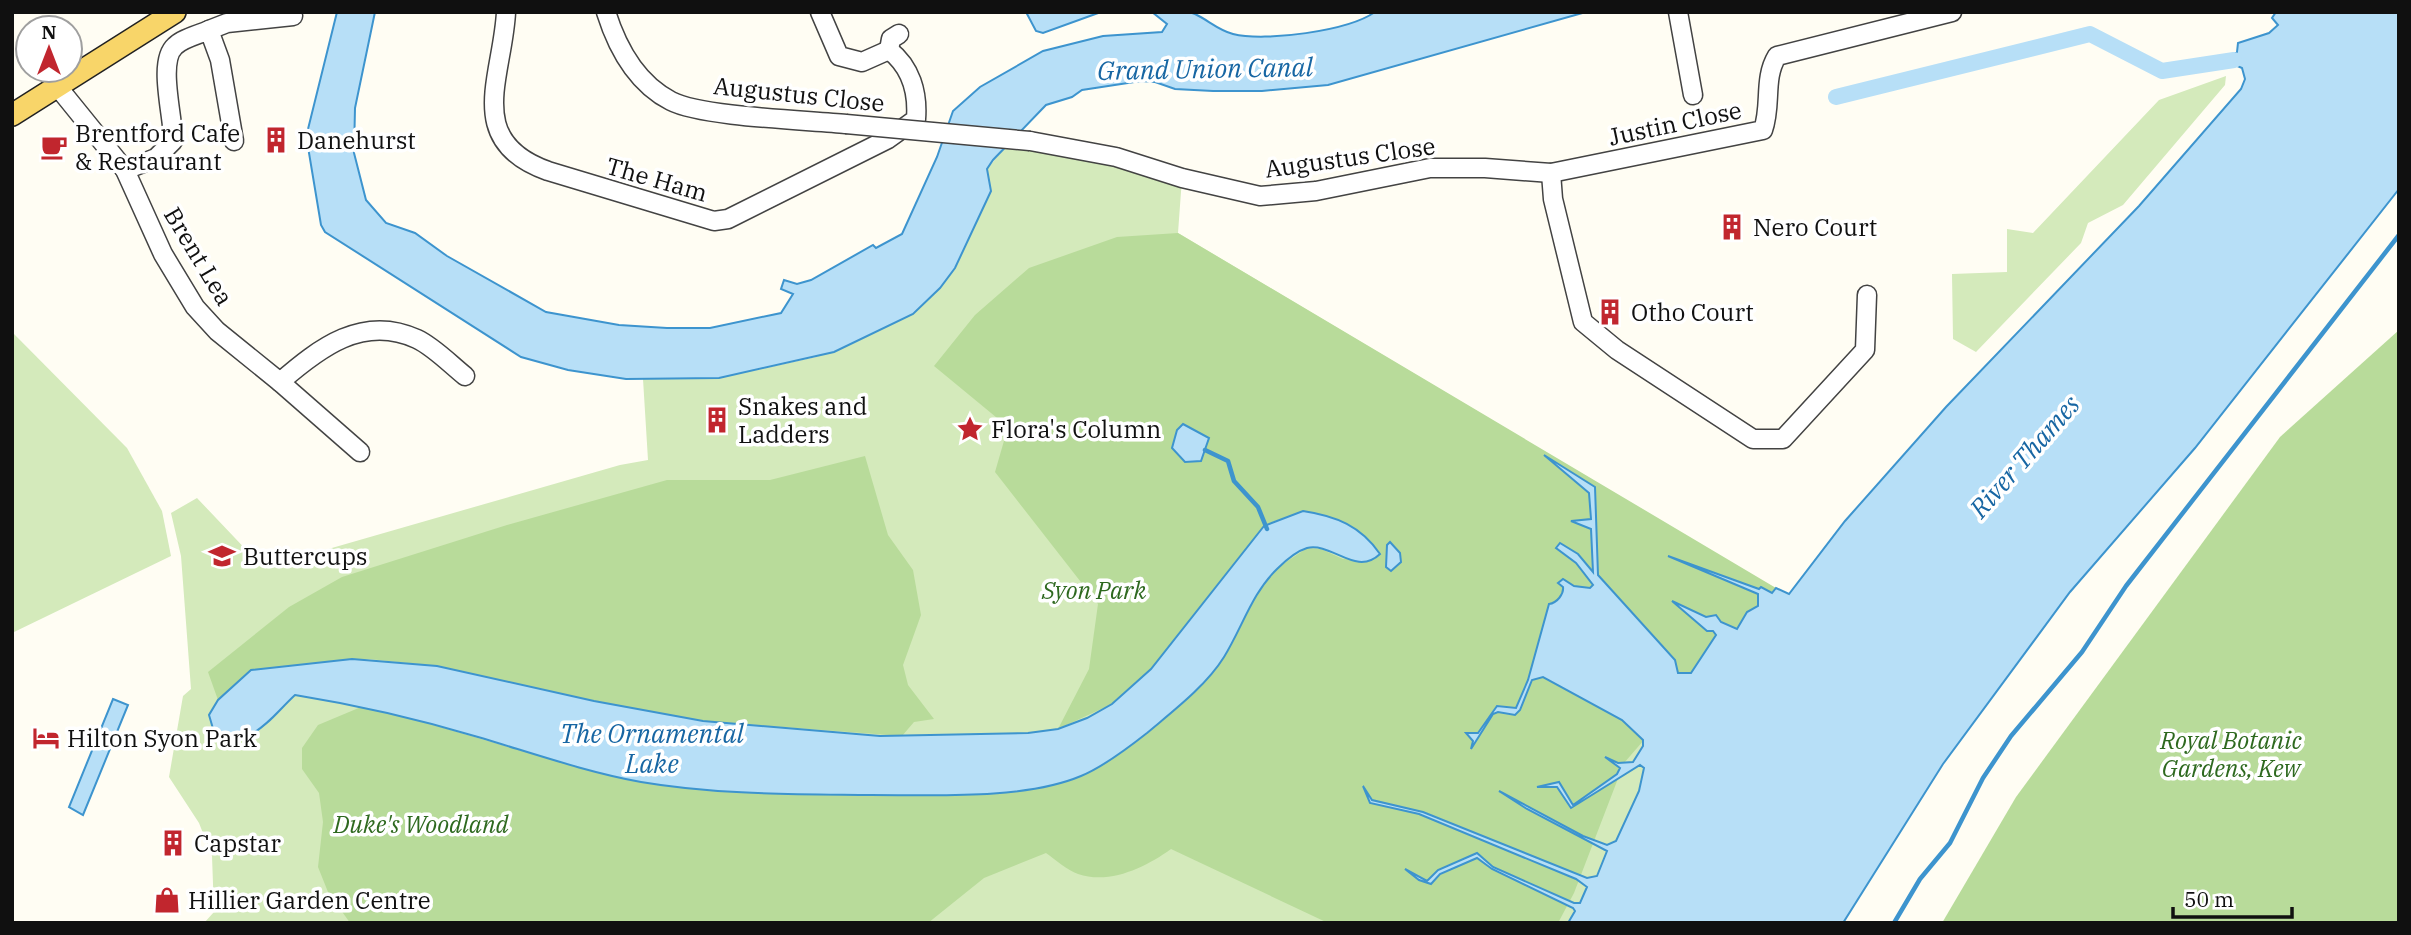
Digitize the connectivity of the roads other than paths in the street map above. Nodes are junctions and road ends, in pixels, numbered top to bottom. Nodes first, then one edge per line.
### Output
1 (175, 12) edge
2 (506, 12) edge
3 (606, 12) edge
4 (820, 12) edge
5 (1678, 12) edge
6 (1952, 12) edge
7 (293, 16) dead end
8 (209, 30) junction
9 (57, 86) junction
10 (1693, 95) dead end
11 (12, 116) edge
12 (234, 141) dead end
13 (125, 170) junction
14 (1551, 173) junction
15 (1867, 295) dead end
16 (465, 376) dead end
17 (280, 382) junction
18 (360, 452) dead end

1 - 9 main road
2 - 4 street, The Ham
3 - 14 street, Augustus Close, bridge
5 - 10 street
6 - 14 street, Justin Close
7 - 8 street
8 - 12 street
8 - 13 street
9 - 11 main road
9 - 13 street, Brent Lea
13 - 17 street, Brent Lea
14 - 15 street
16 - 17 street
17 - 18 street, Brent Lea

